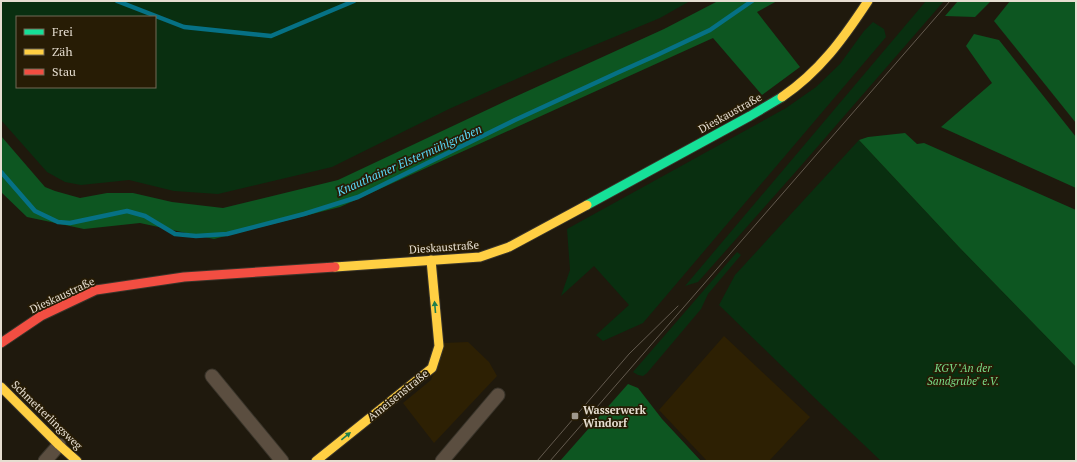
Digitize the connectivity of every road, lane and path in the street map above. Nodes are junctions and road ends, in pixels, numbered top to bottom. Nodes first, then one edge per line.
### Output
1 (868, 1) edge
2 (431, 260) junction
3 (1, 343) edge
4 (212, 376) dead end
5 (1, 387) edge
6 (498, 395) dead end
7 (59, 445) junction
8 (45, 461) edge
9 (77, 461) edge
10 (282, 461) edge
11 (316, 461) edge
12 (442, 461) edge

1 - 2 main road, Dieskaustraße
2 - 3 main road, Dieskaustraße
11 -> 2 main road, Ameisenstraße
4 - 10 street
5 - 7 main road, Schmetterlingsweg
6 - 12 street
7 - 8 street
7 - 9 main road, Schmetterlingsweg

